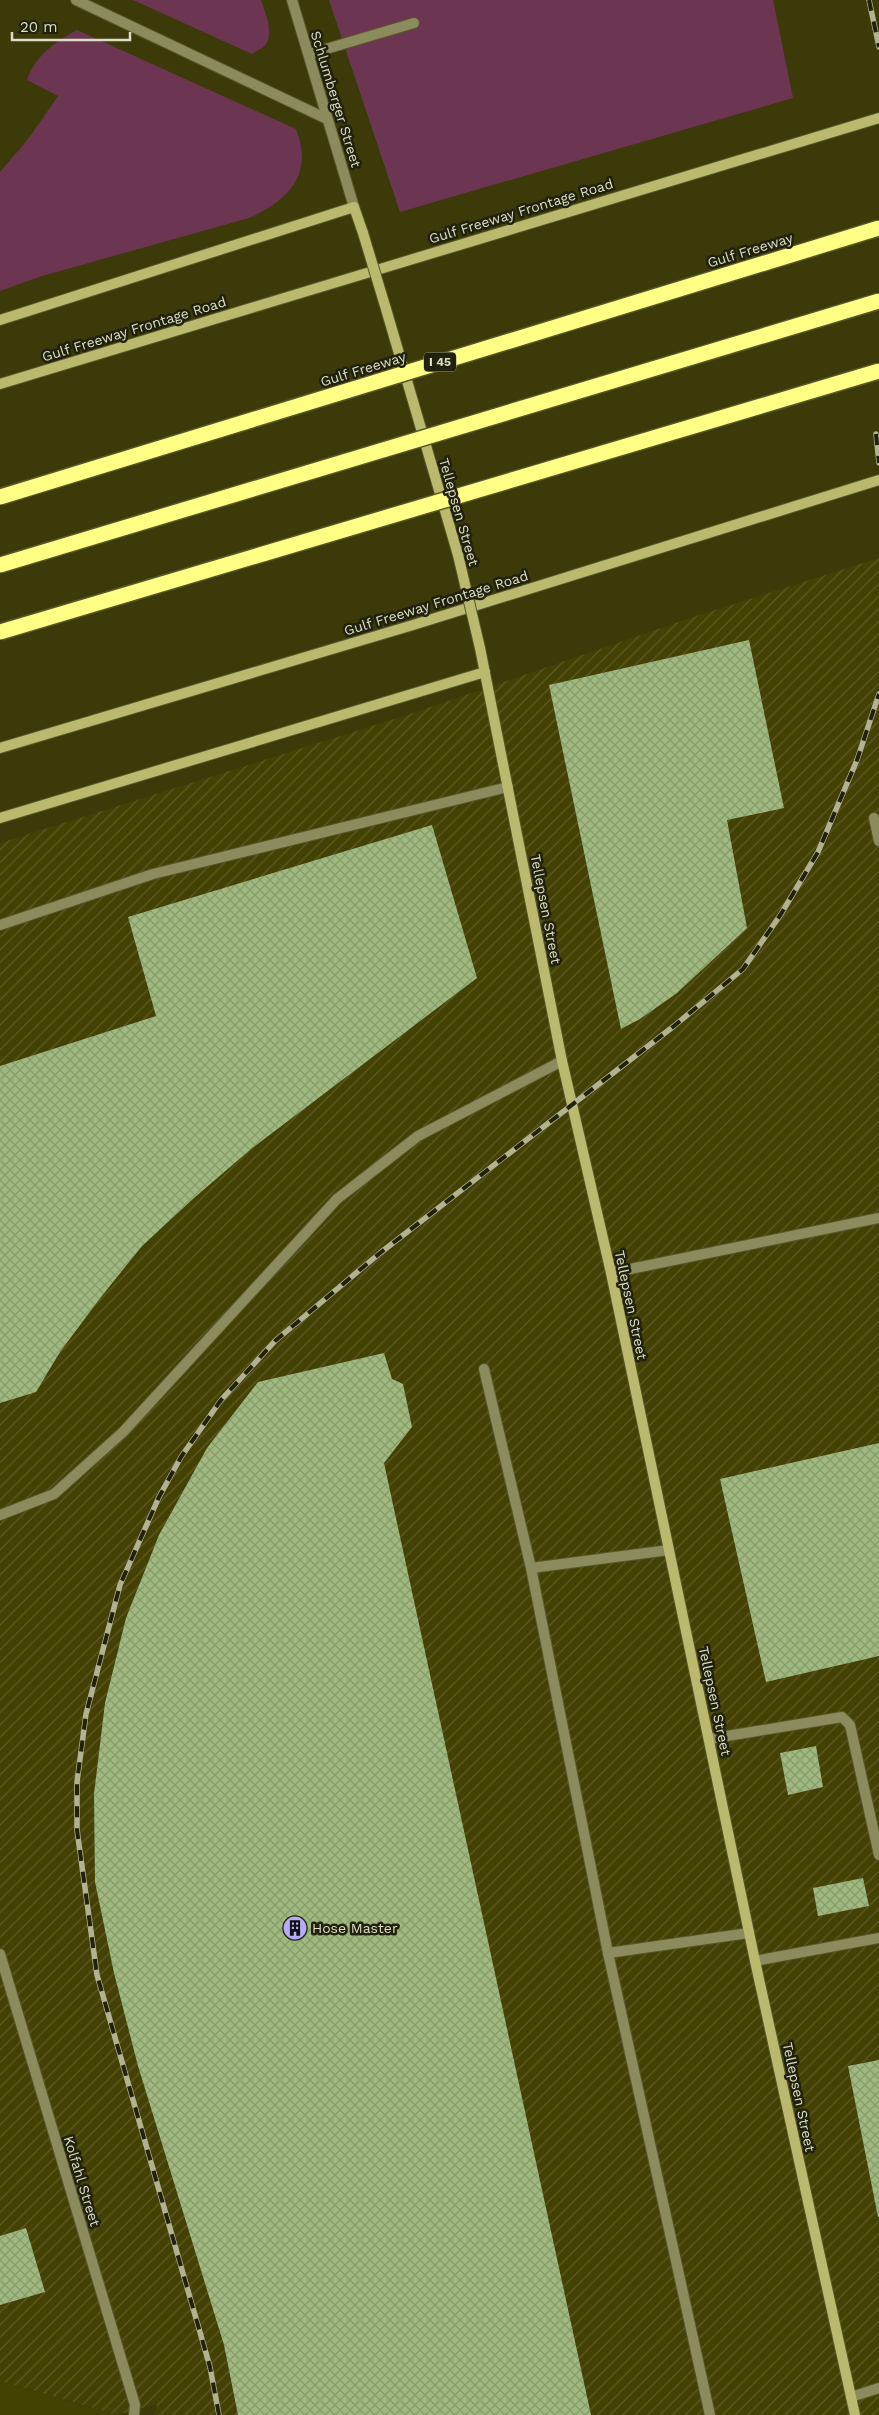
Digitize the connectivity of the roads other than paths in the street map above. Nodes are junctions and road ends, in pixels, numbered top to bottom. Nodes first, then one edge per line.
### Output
1 (76, 0) edge
2 (292, 0) edge
3 (414, 24) dead end
4 (309, 54) junction
5 (879, 118) edge
6 (327, 119) junction
7 (354, 207) junction
8 (879, 228) edge
9 (879, 301) edge
10 (0, 320) edge
11 (879, 371) edge
12 (0, 384) edge
13 (879, 480) edge
14 (0, 497) edge
15 (0, 565) edge
16 (0, 632) edge
17 (485, 672) junction
18 (0, 748) edge
19 (508, 787) junction
20 (0, 818) edge
21 (874, 818) dead end
22 (879, 840) edge
23 (0, 926) edge
24 (562, 1061) junction
25 (879, 1218) edge
26 (611, 1273) junction
27 (484, 1369) dead end
28 (0, 1515) edge
29 (670, 1550) junction
30 (531, 1568) junction
31 (709, 1739) junction
32 (879, 1856) edge
33 (749, 1933) junction
34 (879, 1938) edge
35 (608, 1953) junction
36 (0, 1954) edge
37 (755, 1961) junction
38 (879, 2388) edge
39 (851, 2397) junction
40 (134, 2415) edge
41 (710, 2415) edge
42 (855, 2415) edge

1 - 6 street
2 - 4 street, Schlumberger Street
3 - 4 street
4 - 6 street, Schlumberger Street
5 - 12 main road, Gulf Freeway Frontage Road
6 - 7 street, Schlumberger Street
7 - 10 main road
7 - 17 main road, Tellepsen Street, bridge
8 - 14 highway, Gulf Freeway / I 45, bridge
9 - 15 highway, bridge
11 - 16 highway, bridge
13 - 18 main road, Gulf Freeway Frontage Road
17 - 19 main road, Tellepsen Street
17 - 20 main road
19 - 23 street
19 - 24 main road, Tellepsen Street
21 - 22 street
24 - 26 main road, Tellepsen Street
24 - 28 street
25 - 26 street
26 - 29 main road, Tellepsen Street
27 - 30 street
29 - 30 street
29 - 31 main road, Tellepsen Street
30 - 35 street
31 - 32 street
31 - 33 main road, Tellepsen Street
33 - 35 street
33 - 37 main road, Tellepsen Street
34 - 37 street
35 - 41 street
36 - 40 street, Kolfahl Street
37 - 39 main road, Tellepsen Street
38 - 39 street
39 - 42 main road, Tellepsen Street

